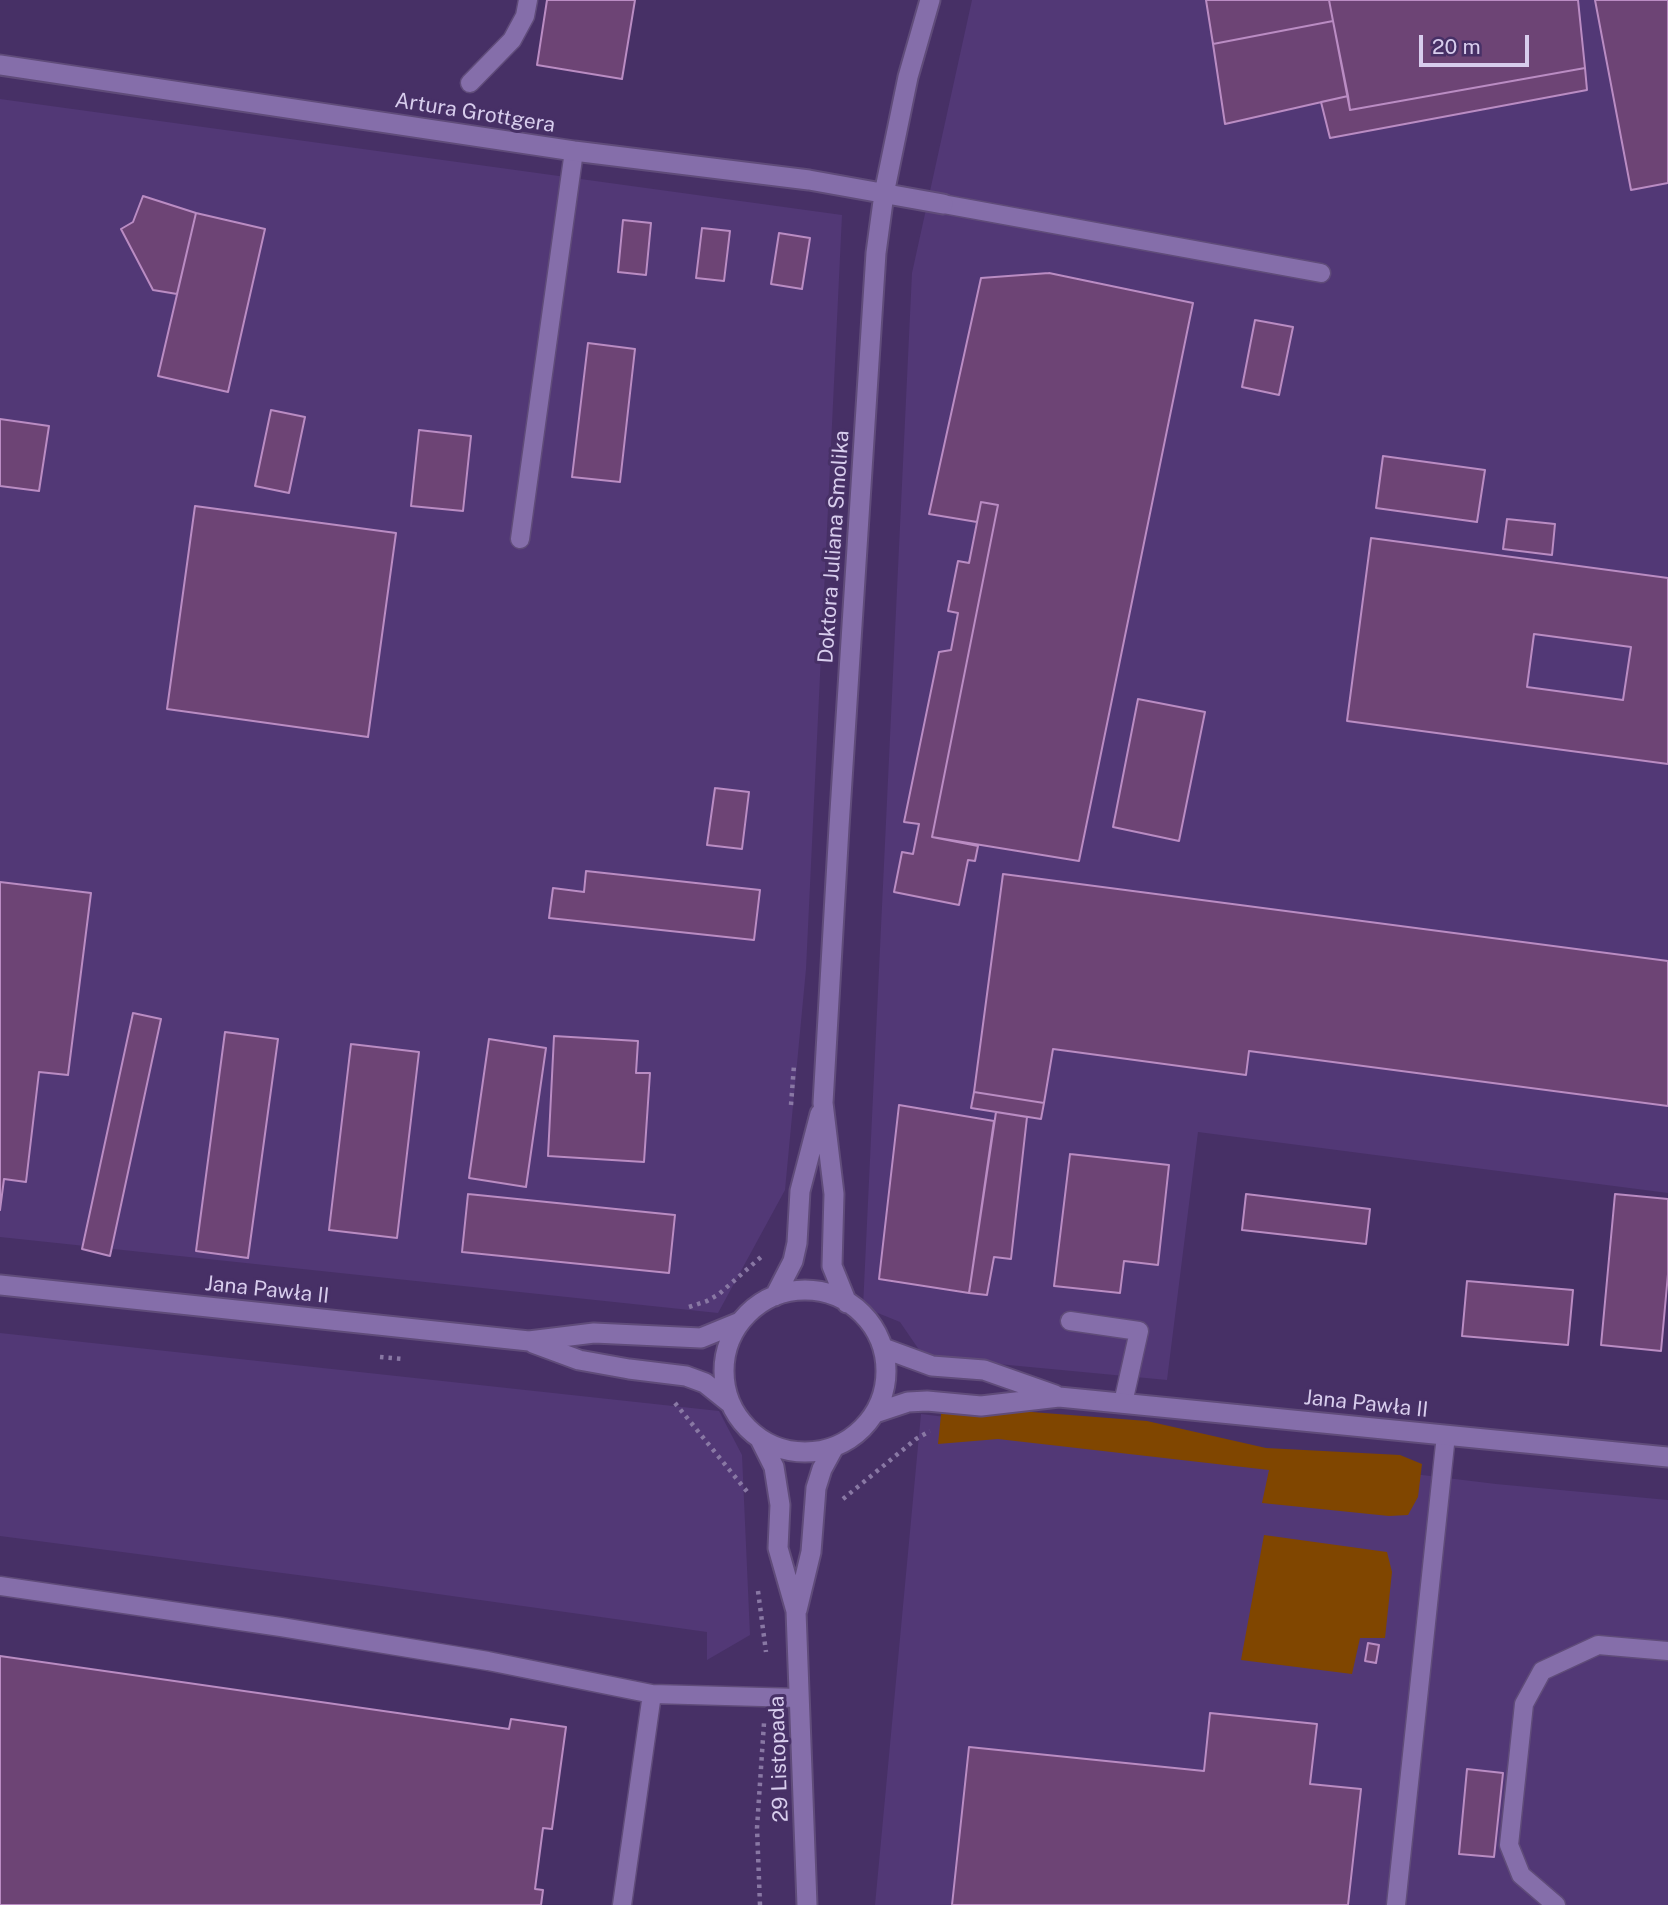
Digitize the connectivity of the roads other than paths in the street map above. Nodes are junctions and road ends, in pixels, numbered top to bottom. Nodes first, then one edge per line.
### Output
1 (528, 0) edge
2 (930, 0) edge
3 (0, 65) edge
4 (470, 83) dead end
5 (574, 151) junction
6 (884, 194) junction
7 (943, 204) joint
8 (1321, 273) dead end
9 (520, 539) dead end
10 (823, 1103) junction
11 (0, 1285) edge
12 (775, 1296) junction
13 (847, 1303) junction
14 (1070, 1321) dead end
15 (740, 1322) junction
16 (529, 1341) junction
17 (883, 1348) junction
18 (1059, 1397) junction
19 (730, 1403) junction
20 (1123, 1403) junction
21 (875, 1413) junction
22 (1446, 1434) junction
23 (760, 1439) junction
24 (834, 1447) junction
25 (1668, 1457) edge
26 (0, 1586) edge
27 (796, 1611) junction
28 (1668, 1651) edge
29 (652, 1694) junction
30 (799, 1698) junction
31 (622, 1905) edge
32 (807, 1905) edge
33 (1396, 1905) edge
34 (1556, 1905) edge

1 - 4 lane
2 - 6 street, Doktora Juliana Smolika
3 - 5 street, Artura Grottgera
5 - 6 street, Artura Grottgera
5 - 9 lane
6 - 7 street, Artura Grottgera
6 - 10 street, Doktora Juliana Smolika
7 - 8 lane
10 - 12 street, Doktora Juliana Smolika
10 - 13 street, Doktora Juliana Smolika
11 - 16 street, Jana Pawła II
12 - 13 street
12 - 15 street
13 - 17 street
14 - 20 lane
15 - 16 street, Jana Pawła II
15 - 19 street
16 - 19 street, Jana Pawła II
17 - 18 street, Jana Pawła II
17 - 21 street
18 - 20 street, Jana Pawła II
18 - 21 street, Jana Pawła II
19 - 23 street
20 - 22 street, Jana Pawła II
21 - 24 street
22 - 25 street, Jana Pawła II
22 - 33 lane
23 - 24 street
23 - 27 street, 29 Listopada
24 - 27 street, 29 Listopada
26 - 29 lane
27 - 30 street, 29 Listopada
28 - 34 lane
29 - 30 lane
29 - 31 lane
30 - 32 street, 29 Listopada

